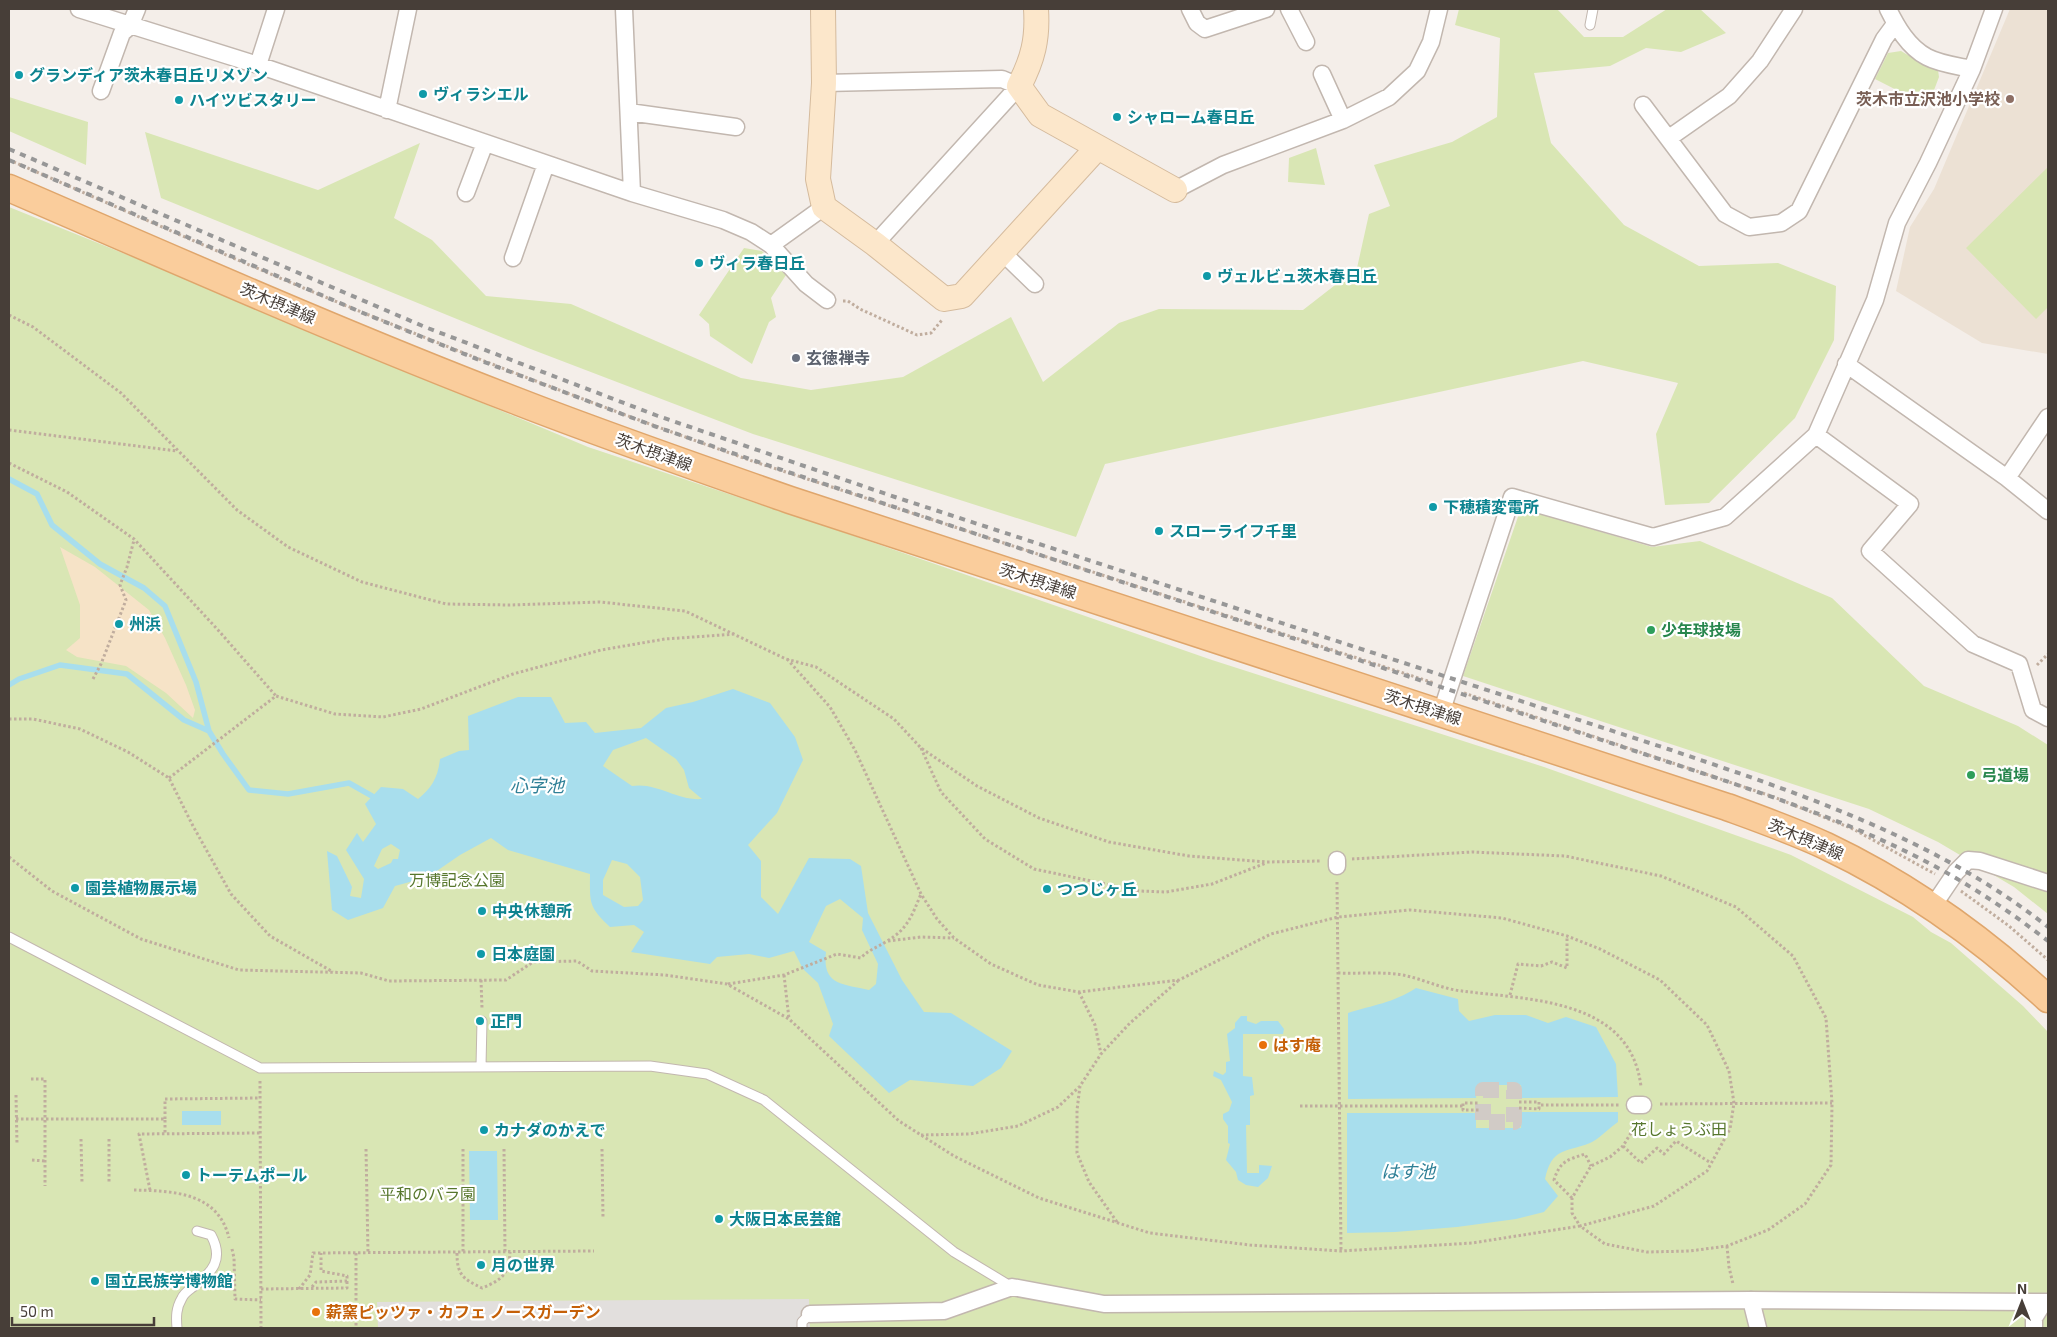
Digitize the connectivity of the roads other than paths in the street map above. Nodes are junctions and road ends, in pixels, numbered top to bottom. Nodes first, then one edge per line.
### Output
1 (78, 9) edge
2 (137, 9) edge
3 (276, 9) edge
4 (408, 9) edge
5 (624, 9) edge
6 (822, 9) edge
7 (1036, 9) edge
8 (1190, 9) edge
9 (1266, 9) edge
10 (1289, 9) edge
11 (1439, 9) edge
12 (1593, 9) edge
13 (1794, 9) edge
14 (1888, 9) edge
15 (1994, 9) edge
16 (1895, 24) junction
17 (1590, 25) dead end
18 (130, 26) junction
19 (1306, 42) dead end
20 (258, 65) junction
21 (1972, 69) junction
22 (1322, 74) dead end
23 (824, 83) junction
24 (1019, 86) junction
25 (101, 90) dead end
26 (1644, 105) dead end
27 (387, 110) junction
28 (629, 112) junction
29 (1343, 120) junction
30 (736, 127) dead end
31 (1669, 138) junction
32 (485, 143) junction
33 (1097, 148) junction
34 (546, 164) junction
35 (9, 188) edge
36 (1175, 190) joint
37 (466, 193) dead end
38 (632, 193) junction
39 (824, 207) junction
40 (875, 244) junction
41 (771, 245) junction
42 (1002, 252) junction
43 (513, 258) dead end
44 (1035, 284) dead end
45 (827, 300) road end
46 (1846, 364) junction
47 (2048, 417) edge
48 (1816, 435) junction
49 (2007, 478) junction
50 (2048, 511) edge
51 (1441, 713) junction
52 (2048, 718) edge
53 (2048, 883) edge
54 (1933, 906) junction
55 (9, 937) edge
56 (2048, 999) edge
57 (482, 1021) road end
58 (481, 1066) junction
59 (196, 1231) dead end
60 (1012, 1287) junction
61 (1744, 1300) junction
62 (2046, 1302) edge
63 (806, 1321) edge
64 (177, 1328) edge
65 (1758, 1328) edge
66 (2034, 1328) edge

1 - 18 street
2 - 18 street
3 - 20 street
4 - 27 street
5 - 28 street
6 - 23 street
7 - 24 street
8 - 9 street
10 - 19 street
11 - 29 street
12 - 17 lane
13 - 31 street
14 - 16 street
15 - 21 street
16 - 21 street
16 - 31 street
18 - 20 street
18 - 25 street
20 - 27 street
21 - 46 street
22 - 29 street
23 - 24 street
23 - 39 street
24 - 33 street
24 - 40 street
26 - 31 street
27 - 32 street
28 - 30 street
28 - 38 street
29 - 36 street
32 - 34 street
32 - 37 street
33 - 36 street
33 - 42 street
34 - 38 street
34 - 43 street
35 - 51 main road, 茨木摂津線
38 - 41 street
39 - 40 street
39 - 41 street
40 - 42 street
41 - 45 street
42 - 44 street
46 - 48 street
46 - 49 street
47 - 49 street
48 - 51 street
48 - 52 street
49 - 50 street
51 - 54 main road, 茨木摂津線
53 - 54 street
54 - 56 main road, 茨木摂津線
55 - 58 lane
57 - 58 lane
58 - 60 lane
59 - 64 lane
60 - 61 street
60 - 63 street
61 - 62 street
61 - 65 street
62 - 66 street

